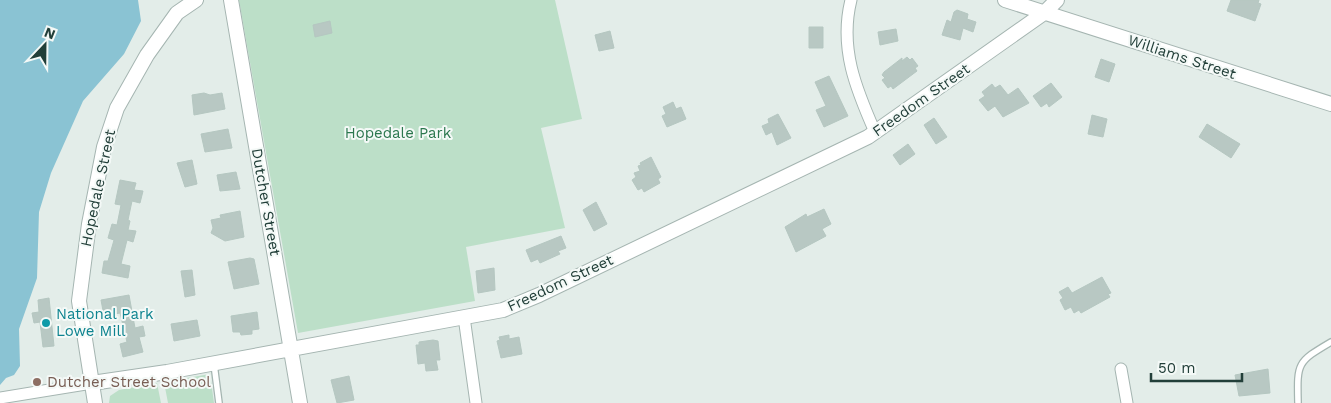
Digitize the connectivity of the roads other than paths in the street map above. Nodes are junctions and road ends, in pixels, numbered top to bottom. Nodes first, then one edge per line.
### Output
1 (196, 0) edge
2 (231, 0) edge
3 (851, 0) edge
4 (1006, 0) edge
5 (1057, 0) edge
6 (1042, 6) edge
7 (1325, 102) edge
8 (875, 132) junction
9 (464, 317) junction
10 (1331, 342) edge
11 (291, 349) junction
12 (214, 364) junction
13 (1121, 369) dead end
14 (92, 383) junction
15 (0, 398) edge
16 (1298, 402) dead end
17 (95, 403) edge
18 (219, 403) edge
19 (300, 403) edge
20 (476, 403) edge
21 (1127, 403) edge

1 - 14 street, Hopedale Street
2 - 11 street, Dutcher Street
3 - 8 street
4 - 6 street, Williams Street
5 - 6 street, Freedom Street
6 - 7 street, Williams Street
6 - 8 street, Freedom Street
8 - 9 street, Freedom Street
9 - 11 street, Freedom Street
9 - 20 street
10 - 16 lane
11 - 12 street, Freedom Street
11 - 19 street, Dutcher Street
12 - 14 street, Freedom Street
12 - 18 lane
13 - 21 street
14 - 15 street, Freedom Street
14 - 17 street, Hopedale Street

